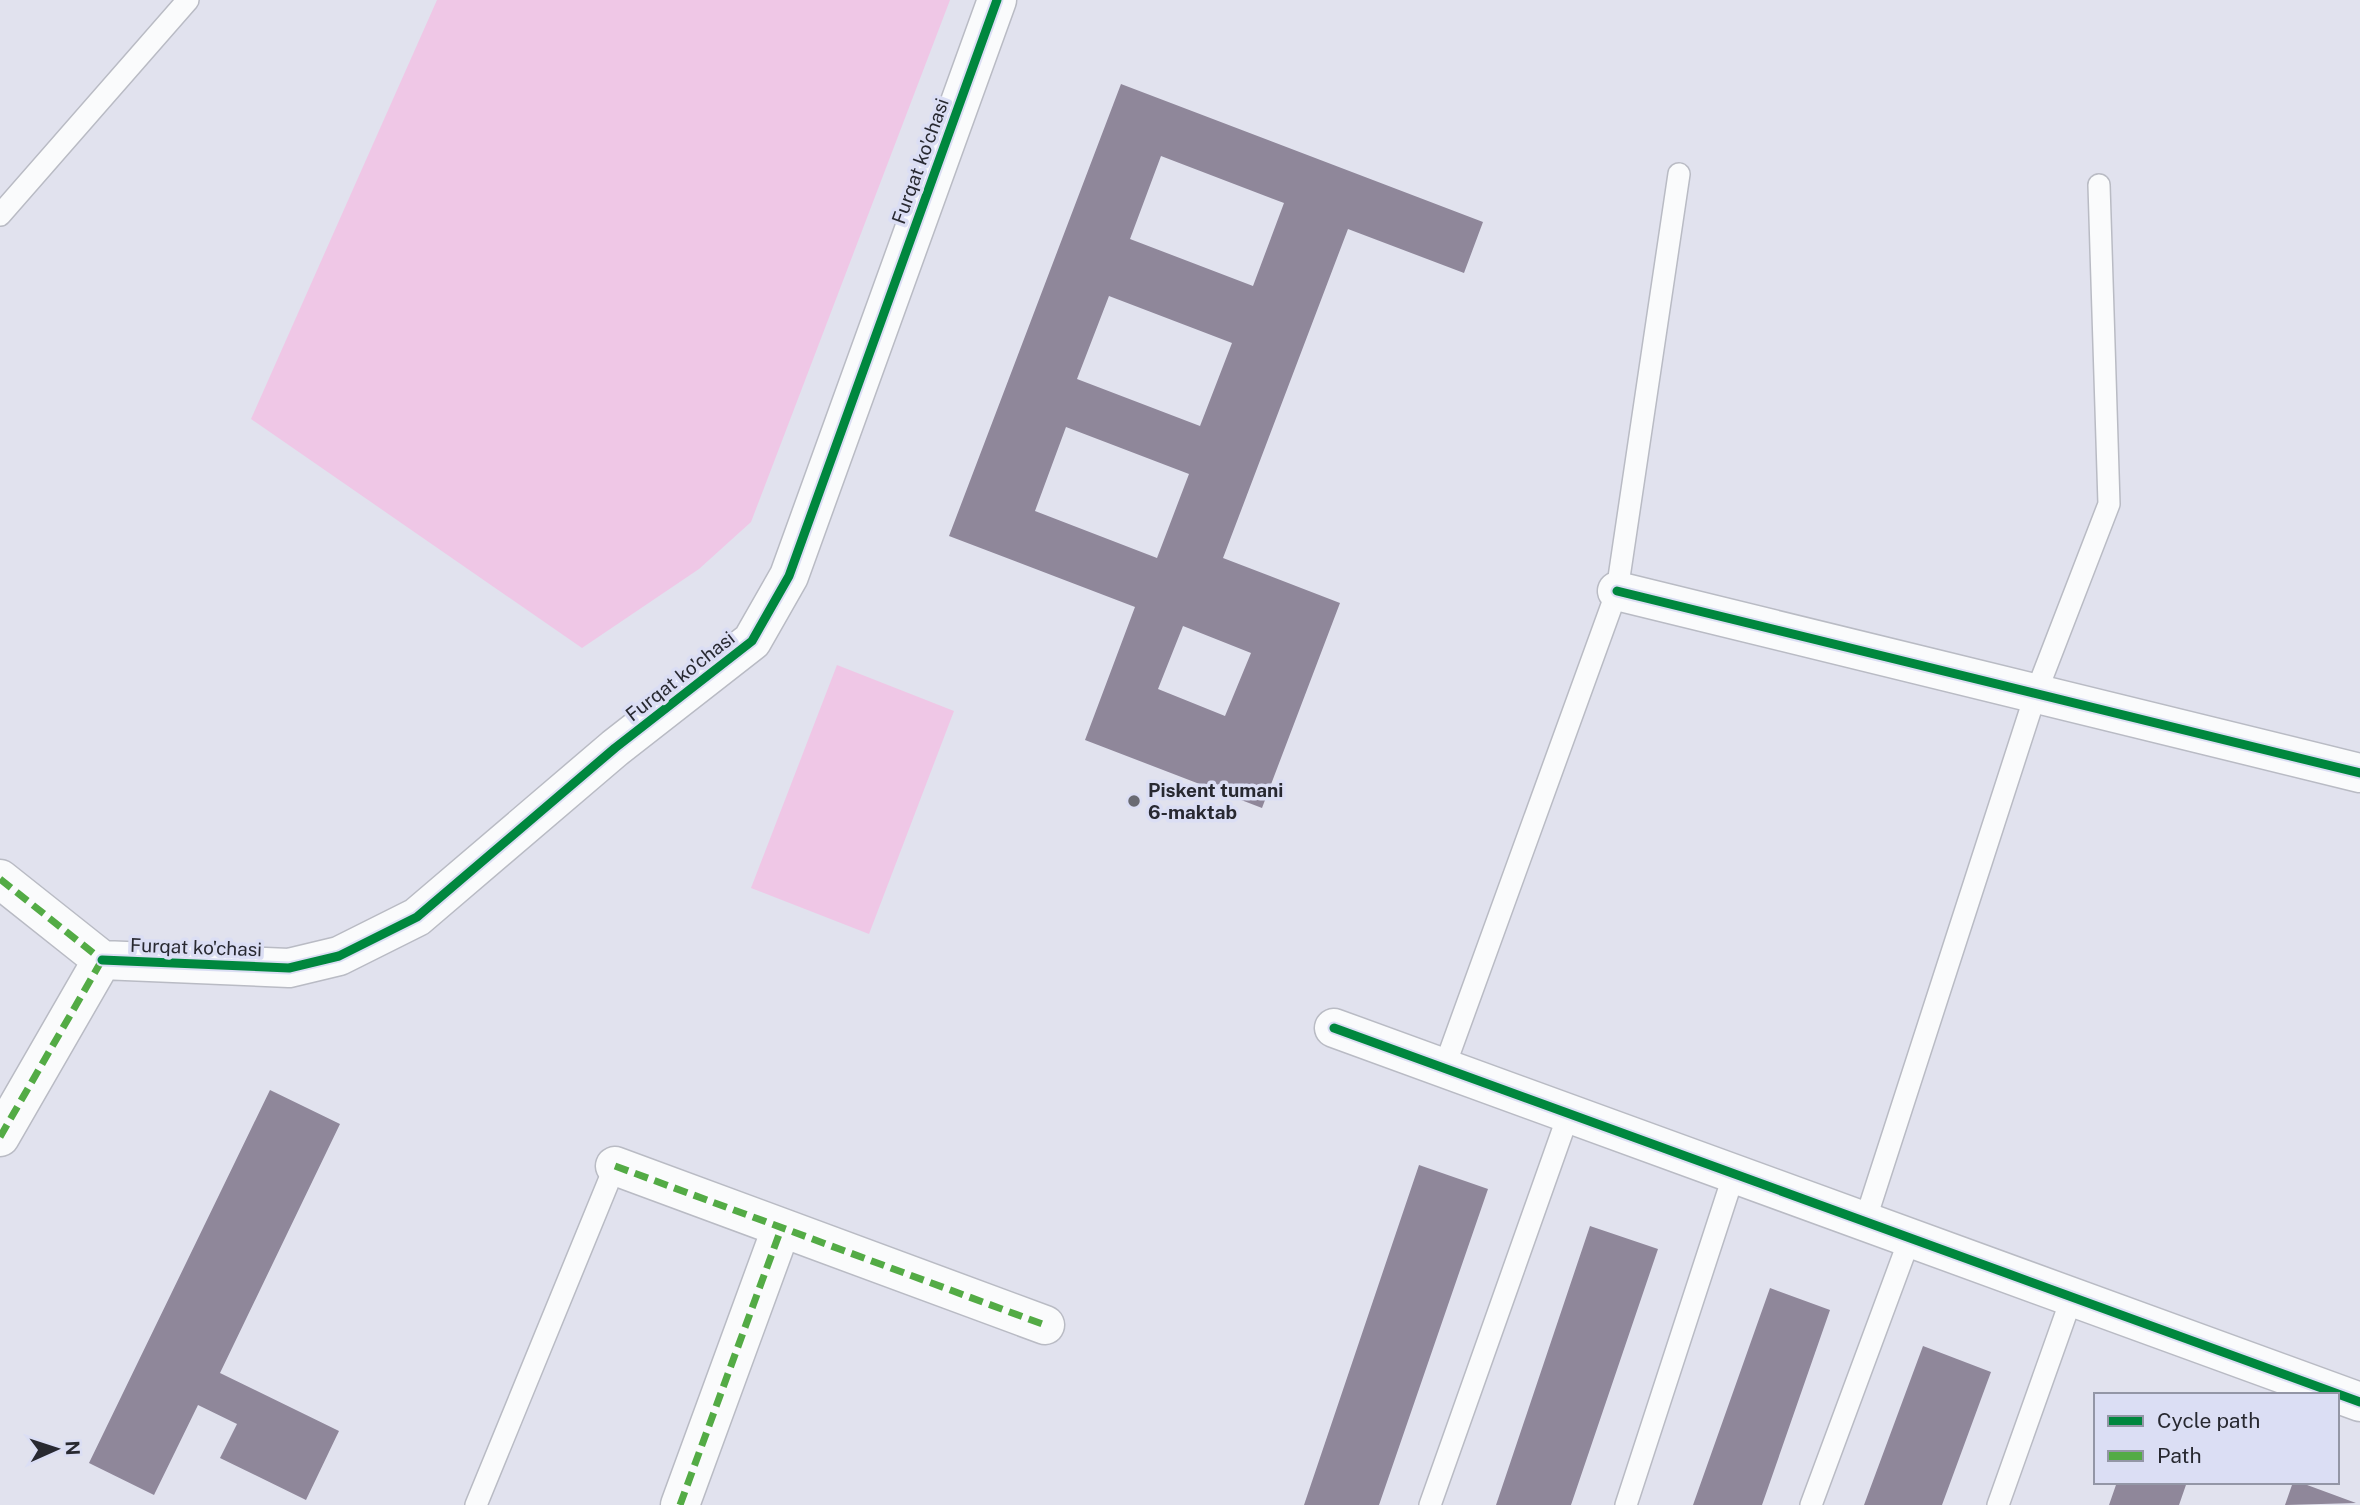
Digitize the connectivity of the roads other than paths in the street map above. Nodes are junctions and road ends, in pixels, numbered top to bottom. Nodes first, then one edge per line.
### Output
1 (188, 0) edge
2 (997, 0) edge
3 (1679, 174) dead end
4 (2099, 185) dead end
5 (0, 215) edge
6 (1618, 591) junction
7 (2036, 693) junction
8 (2360, 773) edge
9 (0, 879) edge
10 (102, 960) junction
11 (1334, 1028) dead end
12 (1444, 1068) junction
13 (1569, 1113) junction
14 (0, 1137) edge
15 (615, 1166) joint
16 (1734, 1174) junction
17 (1865, 1221) junction
18 (781, 1229) junction
19 (1910, 1238) junction
20 (2072, 1297) junction
21 (1045, 1325) dead end
22 (2335, 1393) edge
23 (2339, 1394) edge
24 (2360, 1402) edge
25 (476, 1505) edge
26 (681, 1505) edge
27 (1430, 1505) edge
28 (1626, 1505) edge
29 (1811, 1505) edge
30 (1998, 1505) edge

1 - 5 lane
2 - 10 street, Furqat ko'chasi
3 - 6 lane
4 - 7 lane
6 - 7 street
6 - 12 lane
7 - 8 street
7 - 17 lane
9 - 10 street
10 - 14 street
11 - 12 street
12 - 13 street
13 - 16 street
13 - 27 lane
15 - 18 street
15 - 25 lane
16 - 17 street
16 - 28 lane
17 - 19 street
18 - 21 street
18 - 26 street
19 - 20 street
19 - 29 lane
20 - 22 street
20 - 30 lane
23 - 24 street

